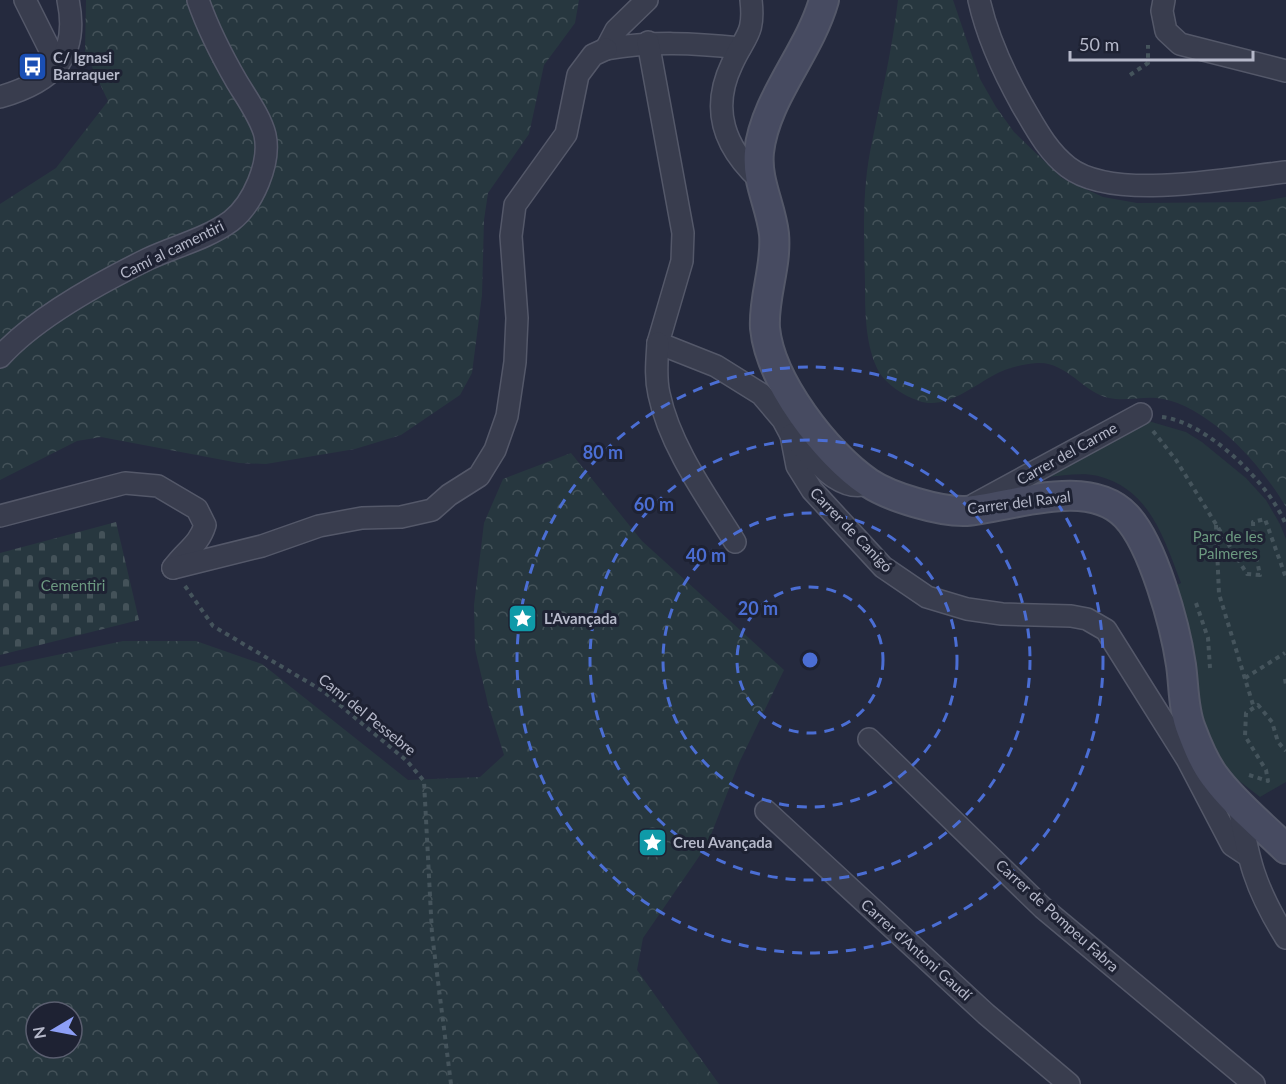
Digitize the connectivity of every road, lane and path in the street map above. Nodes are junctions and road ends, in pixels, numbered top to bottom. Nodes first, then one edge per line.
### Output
1 (25, 0) edge
2 (68, 0) edge
3 (198, 0) edge
4 (647, 0) edge
5 (751, 0) edge
6 (824, 0) edge
7 (979, 0) edge
8 (1164, 0) edge
9 (1166, 31) junction
10 (648, 42) junction
11 (740, 48) junction
12 (606, 49) junction
13 (58, 66) junction
14 (1286, 71) edge
15 (1130, 75) dead end
16 (0, 97) edge
17 (1286, 172) edge
18 (760, 180) junction
19 (658, 343) junction
20 (0, 357) edge
21 (1140, 414) junction
22 (791, 435) junction
23 (870, 483) junction
24 (963, 511) junction
25 (0, 516) edge
26 (1216, 524) junction
27 (1286, 525) edge
28 (735, 542) dead end
29 (173, 568) junction
30 (1286, 578) edge
31 (1194, 601) dead end
32 (1285, 653) edge
33 (1211, 670) dead end
34 (1245, 678) junction
35 (1285, 679) edge
36 (1286, 685) edge
37 (1254, 708) junction
38 (869, 739) dead end
39 (1286, 751) edge
40 (1241, 772) dead end
41 (1238, 800) junction
42 (766, 811) dead end
43 (1286, 849) edge
44 (1247, 855) junction
45 (1286, 938) edge
46 (450, 1084) edge
47 (1069, 1084) edge
48 (1254, 1084) edge

1 - 13 street
2 - 13 street
3 - 20 street, Camí al camentiri
4 - 12 street
5 - 11 street
6 - 18 street, Carrer del Raval
7 - 17 street
8 - 9 street
9 - 14 street
9 - 15 path
10 - 11 street
10 - 12 street
10 - 19 street
11 - 18 street
12 - 29 street
13 - 16 street
18 - 23 street, Carrer del Raval
19 - 22 street, Carrer de Canigó
19 - 28 street
21 - 24 street, Carrer del Carme
21 - 26 path
21 - 27 path
22 - 23 street
22 - 44 street, Carrer de Canigó
23 - 24 street, Carrer del Raval
24 - 41 street, Carrer del Raval
25 - 29 street
26 - 30 path
26 - 34 path
29 - 46 path, Camí del Pessebre
31 - 33 path
32 - 34 path
34 - 37 path
35 - 36 path
37 - 39 path
37 - 40 path
38 - 48 street, Carrer de Pompeu Fabra
41 - 43 street, Carrer del Raval
41 - 44 street
42 - 47 street, Carrer d'Antoni Gaudí
44 - 45 street

